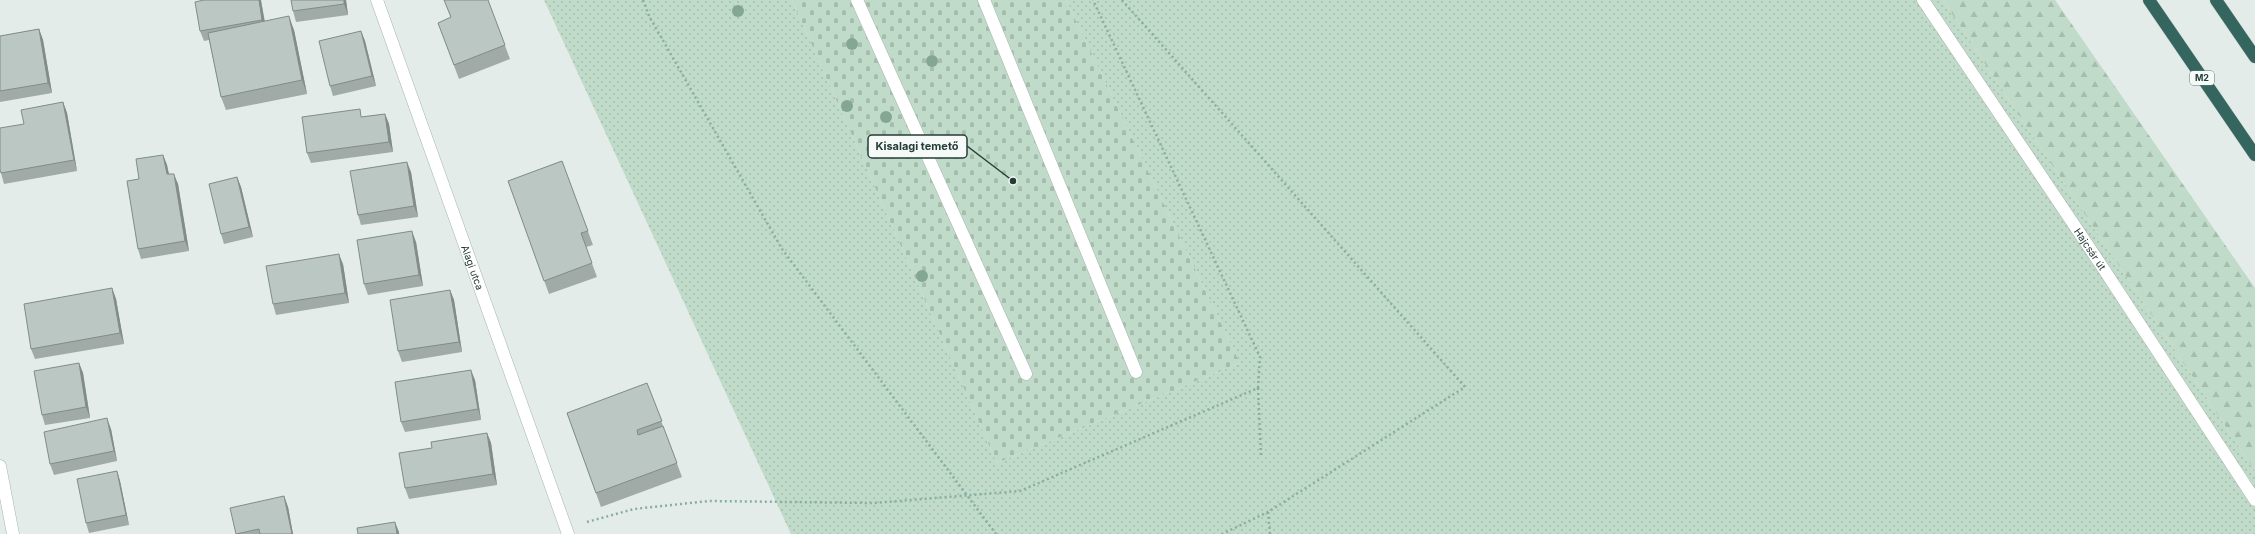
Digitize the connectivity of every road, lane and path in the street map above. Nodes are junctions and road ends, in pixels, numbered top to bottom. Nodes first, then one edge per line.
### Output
1 (377, 0) edge
2 (643, 0) edge
3 (857, 0) edge
4 (984, 0) edge
5 (1093, 0) edge
6 (1122, 0) edge
7 (1923, 0) edge
8 (2149, 0) edge
9 (2216, 0) edge
10 (2255, 57) edge
11 (2255, 155) edge
12 (1136, 372) dead end
13 (1026, 374) dead end
14 (1258, 388) junction
15 (1261, 456) dead end
16 (0, 466) edge
17 (967, 496) junction
18 (2255, 500) edge
19 (1268, 512) junction
20 (567, 531) edge
21 (13, 534) edge
22 (996, 534) edge
23 (1222, 534) edge
24 (1270, 534) edge

1 - 20 street, Alagi utca
2 - 17 path
3 - 13 street
4 - 12 street
5 - 14 path
6 - 19 path
7 - 18 street, Hajcsár út
8 - 11 highway, M2
9 - 10 highway
14 - 15 path
14 - 17 path
16 - 21 street
17 - 20 path
17 - 22 path
19 - 23 path
19 - 24 path

